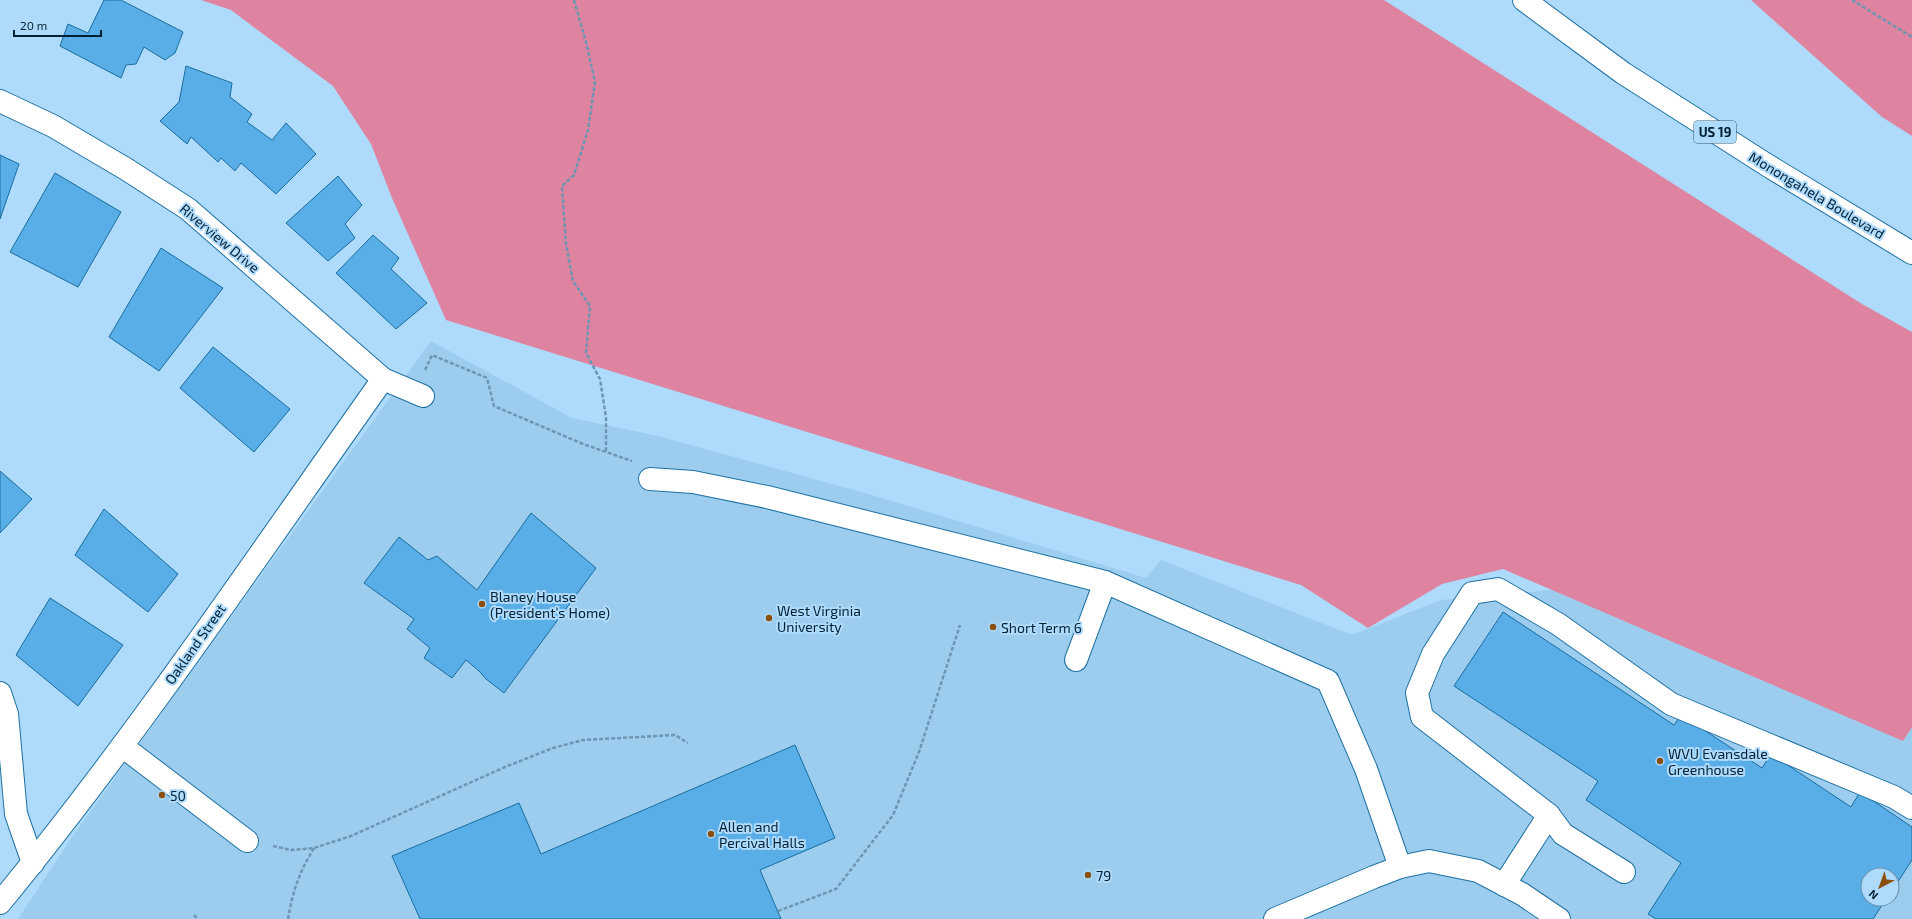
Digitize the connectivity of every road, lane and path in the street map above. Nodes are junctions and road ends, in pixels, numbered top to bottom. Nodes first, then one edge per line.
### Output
1 (574, 0) edge
2 (1524, 0) edge
3 (1852, 0) edge
4 (1912, 38) edge
5 (0, 101) edge
6 (1912, 253) edge
7 (383, 379) junction
8 (419, 394) joint
9 (606, 452) junction
10 (635, 462) dead end
11 (650, 479) dead end
12 (1105, 582) junction
13 (960, 625) dead end
14 (1076, 660) dead end
15 (0, 693) edge
16 (688, 743) dead end
17 (122, 746) junction
18 (1912, 808) edge
19 (1549, 815) junction
20 (247, 841) joint
21 (314, 848) junction
22 (33, 864) junction
23 (1400, 867) junction
24 (1624, 872) dead end
25 (1504, 885) junction
26 (0, 904) edge
27 (778, 911) dead end
28 (194, 915) dead end
29 (198, 919) edge
30 (288, 919) edge
31 (1275, 919) edge
32 (1559, 919) edge

1 - 9 path
2 - 6 street, Monongahela Boulevard / US 19
3 - 4 path
5 - 7 street, Riverview Drive
7 - 8 street, Riverview Drive
7 - 17 street, Oakland Street
8 - 9 path
9 - 10 path
11 - 12 street
12 - 14 street
12 - 23 street
13 - 27 path
15 - 22 street
16 - 21 path
17 - 20 street
17 - 22 street, Oakland Street
18 - 19 street
19 - 24 street
19 - 25 street
20 - 21 path
21 - 30 path
22 - 26 street, Oakland Street
23 - 25 street
23 - 31 street
25 - 32 street
28 - 29 path

